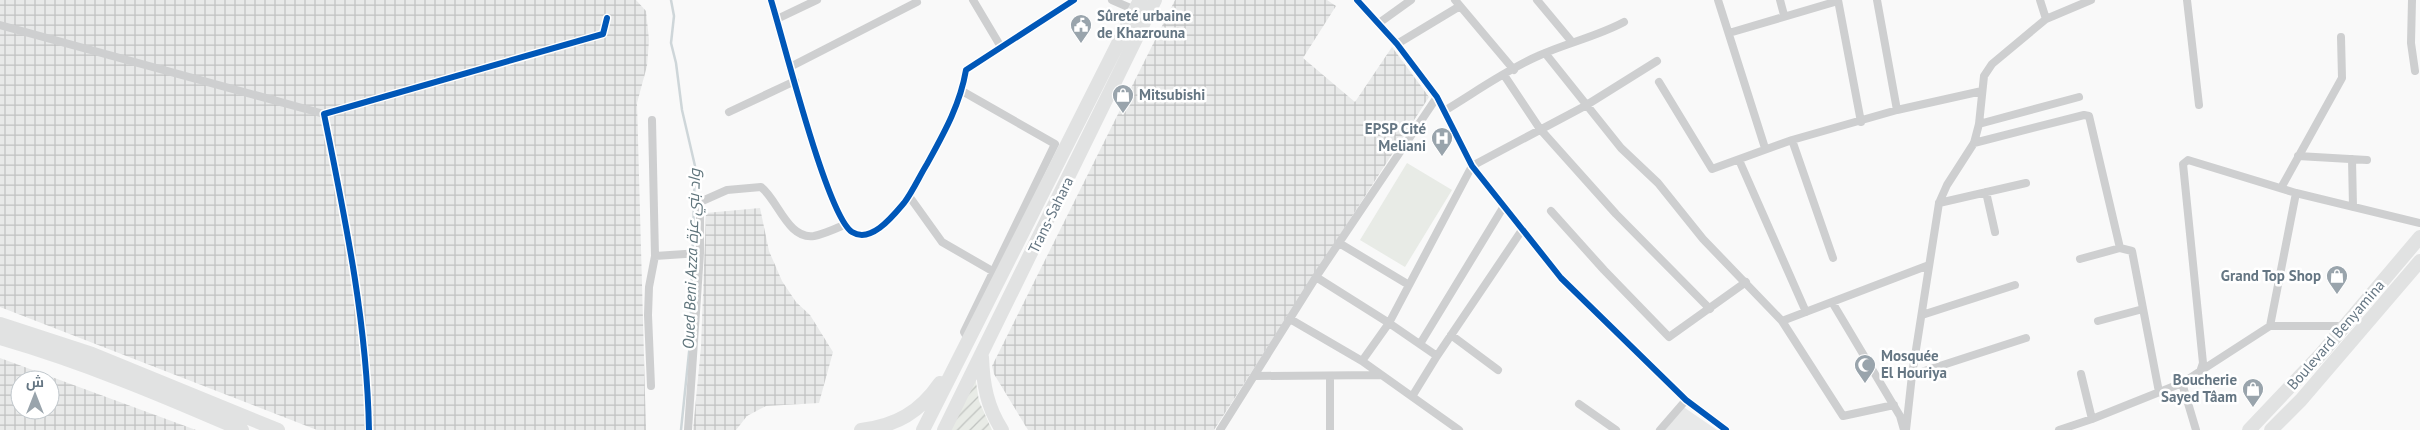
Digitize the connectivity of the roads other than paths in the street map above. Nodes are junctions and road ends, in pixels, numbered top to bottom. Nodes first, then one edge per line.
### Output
1 (771, 0) edge
2 (817, 0) edge
3 (973, 0) edge
4 (1074, 0) edge
5 (1112, 0) edge
6 (1155, 0) edge
7 (1357, 0) edge
8 (1411, 0) edge
9 (1537, 0) edge
10 (1718, 0) edge
11 (1780, 0) edge
12 (1838, 0) edge
13 (1877, 0) edge
14 (2040, 0) edge
15 (2091, 0) edge
16 (2187, 0) edge
17 (2412, 0) edge
18 (917, 2) dead end
19 (1458, 3) edge
20 (1137, 5) edge
21 (1784, 15) junction
22 (607, 18) dead end
23 (777, 19) junction
24 (2046, 19) junction
25 (1624, 22) dead end
26 (1379, 23) junction
27 (0, 25) edge
28 (1729, 32) junction
29 (2341, 37) dead end
30 (1572, 42) junction
31 (1397, 44) junction
32 (1001, 47) junction
33 (1545, 53) junction
34 (1657, 61) dead end
35 (790, 67) junction
36 (1514, 70) junction
37 (2415, 70) dead end
38 (1504, 75) junction
39 (794, 81) junction
40 (1659, 82) dead end
41 (962, 91) junction
42 (1982, 91) junction
43 (1437, 97) junction
44 (2079, 97) dead end
45 (2199, 105) dead end
46 (1585, 106) junction
47 (1444, 110) junction
48 (1897, 110) junction
49 (729, 112) dead end
50 (324, 114) junction
51 (652, 120) dead end
52 (1861, 122) junction
53 (1979, 124) junction
54 (1540, 129) junction
55 (1792, 140) junction
56 (1974, 143) junction
57 (1765, 148) junction
58 (2298, 156) junction
59 (2352, 159) junction
60 (1739, 160) junction
61 (2367, 160) dead end
62 (1472, 166) junction
63 (2026, 183) dead end
64 (2281, 188) junction
65 (1986, 192) junction
66 (2296, 193) junction
67 (909, 196) junction
68 (1939, 204) junction
69 (1504, 206) junction
70 (2353, 207) junction
71 (1551, 211) dead end
72 (2420, 223) edge
73 (844, 225) junction
74 (1522, 230) junction
75 (1995, 232) dead end
76 (2420, 237) edge
77 (1339, 243) junction
78 (2120, 248) junction
79 (700, 253) junction
80 (655, 256) junction
81 (1834, 258) dead end
82 (2080, 259) dead end
83 (2420, 261) edge
84 (1929, 265) junction
85 (994, 272) junction
86 (1316, 277) junction
87 (1746, 282) junction
88 (2015, 284) dead end
89 (1409, 285) junction
90 (1832, 302) junction
91 (1710, 309) junction
92 (2143, 309) junction
93 (1806, 312) junction
94 (1922, 314) junction
95 (1290, 319) junction
96 (1782, 321) junction
97 (2098, 321) dead end
98 (1389, 322) junction
99 (0, 324) edge
100 (2270, 326) junction
101 (2346, 326) junction
102 (1451, 334) junction
103 (0, 338) edge
104 (2026, 338) dead end
105 (967, 342) junction
106 (1420, 344) junction
107 (982, 356) junction
108 (1437, 356) junction
109 (1362, 361) junction
110 (1498, 370) dead end
111 (2200, 372) junction
112 (2081, 374) dead end
113 (1382, 375) junction
114 (1912, 375) junction
115 (1255, 376) junction
116 (1330, 376) junction
117 (2182, 383) junction
118 (651, 386) dead end
119 (2159, 392) junction
120 (1413, 395) junction
121 (1686, 400) junction
122 (1579, 404) dead end
123 (1894, 405) junction
124 (2092, 419) junction
125 (242, 430) edge
126 (278, 430) edge
127 (369, 430) edge
128 (688, 430) edge
129 (861, 430) edge
130 (923, 430) edge
131 (944, 430) edge
132 (1002, 430) edge
133 (1220, 430) edge
134 (1330, 430) edge
135 (1459, 430) edge
136 (1616, 430) edge
137 (1660, 430) edge
138 (1726, 430) edge
139 (1905, 430) edge
140 (2059, 430) edge
141 (2196, 430) edge
142 (2249, 430) edge
143 (2271, 430) edge

1 - 23 street
2 - 23 street
3 - 32 street
4 - 32 street
5 - 20 street
6 - 107 highway, Trans-Sahara
7 - 26 street
8 - 26 street
9 - 30 street
10 - 28 street
11 - 21 street
12 - 21 street
12 - 52 street
13 - 48 street
14 - 24 street
15 - 24 street
16 - 45 street
17 - 37 street
18 - 35 street
19 - 31 street
19 - 36 street
20 - 105 highway
21 - 28 street
22 - 50 street
23 - 35 street
24 - 42 street
25 - 30 street
26 - 31 street
27 - 50 street
28 - 57 street
29 - 58 street
30 - 33 street
31 - 43 street
32 - 41 street
33 - 36 street
33 - 46 street
34 - 46 street
35 - 39 street
36 - 38 street
38 - 47 street
38 - 54 street
39 - 49 street
39 - 73 street
40 - 60 street
41 - 67 street
41 - 85 street
42 - 48 street
42 - 53 street
43 - 47 street
43 - 77 street
44 - 53 street
46 - 54 street
46 - 87 street
47 - 62 street
48 - 52 street
50 - 127 street
51 - 80 street
52 - 55 street
53 - 56 street
54 - 62 street
54 - 91 street
55 - 57 street
55 - 81 street
56 - 68 street
56 - 78 street
57 - 60 street
58 - 59 street
58 - 64 street
59 - 61 street
59 - 70 street
60 - 93 street
62 - 69 street
62 - 89 street
63 - 65 street
64 - 66 street
64 - 111 street
65 - 68 street
65 - 75 street
66 - 70 street
66 - 100 street
67 - 73 street
67 - 85 street
68 - 84 street
69 - 74 street
69 - 106 street
70 - 72 street
71 - 91 street
73 - 79 street
74 - 102 street
74 - 121 street
76 - 101 highway, Boulevard Benyamina
77 - 86 street
77 - 89 street
78 - 82 street
78 - 92 street
79 - 80 street
79 - 128 street
80 - 118 street
83 - 143 highway, Boulevard Benyamina
84 - 90 street
84 - 94 street
85 - 105 street
86 - 95 street
86 - 98 street
87 - 91 street
87 - 96 street
88 - 94 street
89 - 98 street
90 - 93 street
90 - 123 street
92 - 97 street
92 - 119 street
93 - 96 street
94 - 114 street
95 - 109 street
95 - 115 street
96 - 123 street
98 - 106 street
98 - 109 street
99 - 126 highway
100 - 101 street
100 - 111 street
101 - 142 highway, Boulevard Benyamina
102 - 108 street
102 - 110 street
103 - 125 highway
104 - 114 street
105 - 129 highway
105 - 130 highway
106 - 108 street
107 - 131 highway, Trans-Sahara
107 - 132 highway
108 - 120 street
109 - 113 street
111 - 117 street
112 - 124 street
113 - 116 street
113 - 120 street
114 - 139 street
115 - 116 street
115 - 133 street
116 - 134 street
117 - 119 street
117 - 141 street
119 - 124 street
120 - 135 street
121 - 137 street
121 - 138 street
122 - 136 street
123 - 139 street
124 - 140 street

